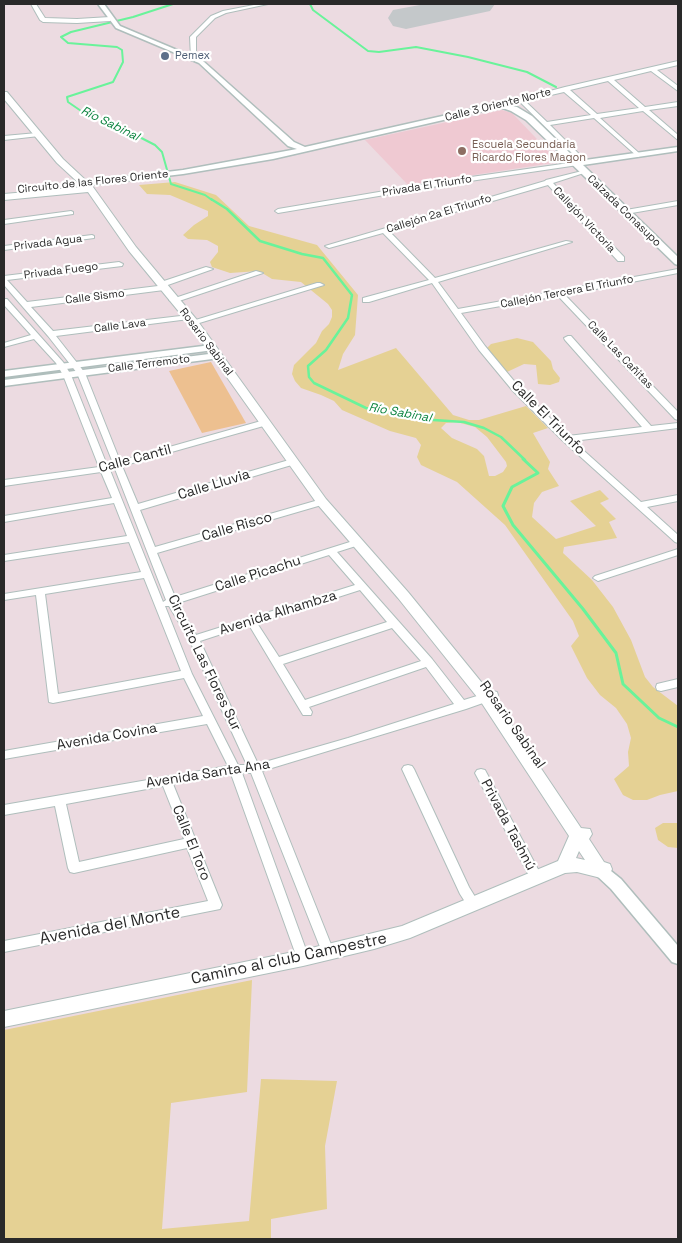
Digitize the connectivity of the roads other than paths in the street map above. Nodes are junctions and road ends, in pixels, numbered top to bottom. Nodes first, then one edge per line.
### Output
1 (34, 4) edge
2 (101, 4) edge
3 (265, 4) edge
4 (112, 21) junction
5 (192, 57) junction
6 (678, 63) edge
7 (652, 68) junction
8 (609, 79) junction
9 (565, 89) junction
10 (678, 89) edge
11 (4, 94) edge
12 (521, 100) junction
13 (678, 104) edge
14 (500, 106) junction
15 (646, 110) junction
16 (595, 116) junction
17 (545, 124) junction
18 (37, 135) junction
19 (4, 138) edge
20 (678, 138) edge
21 (678, 149) edge
22 (306, 151) junction
23 (638, 155) junction
24 (581, 166) junction
25 (185, 174) joint
26 (548, 181) junction
27 (86, 186) junction
28 (4, 191) edge
29 (4, 198) edge
30 (678, 203) edge
31 (278, 211) dead end
32 (626, 212) junction
33 (70, 213) dead end
34 (4, 222) edge
35 (384, 230) junction
36 (92, 237) dead end
37 (568, 242) dead end
38 (329, 246) dead end
39 (4, 248) edge
40 (620, 260) dead end
41 (678, 262) edge
42 (119, 264) dead end
43 (209, 269) dead end
44 (678, 271) edge
45 (259, 273) dead end
46 (4, 279) edge
47 (434, 281) junction
48 (320, 285) dead end
49 (162, 287) junction
50 (560, 294) junction
51 (174, 300) junction
52 (366, 300) dead end
53 (4, 301) edge
54 (25, 305) junction
55 (456, 312) junction
56 (191, 320) junction
57 (51, 334) junction
58 (36, 336) junction
59 (568, 338) dead end
60 (4, 345) edge
61 (214, 352) junction
62 (78, 369) junction
63 (65, 371) junction
64 (4, 374) edge
65 (4, 383) edge
66 (678, 417) edge
67 (264, 423) junction
68 (678, 425) edge
69 (648, 428) junction
70 (566, 439) junction
71 (292, 462) junction
72 (118, 464) junction
73 (103, 469) junction
74 (4, 483) edge
75 (678, 498) edge
76 (117, 500) junction
77 (322, 502) junction
78 (641, 505) junction
79 (136, 508) junction
80 (4, 519) edge
81 (132, 538) junction
82 (678, 540) edge
83 (356, 543) junction
84 (152, 551) junction
85 (331, 551) junction
86 (678, 552) edge
87 (4, 558) edge
88 (146, 574) junction
89 (598, 578) dead end
90 (362, 586) junction
91 (40, 592) junction
92 (4, 597) edge
93 (172, 602) junction
94 (159, 605) junction
95 (252, 622) junction
96 (395, 623) junction
97 (194, 639) junction
98 (277, 662) junction
99 (428, 662) junction
100 (187, 674) junction
101 (678, 683) edge
102 (661, 687) dead end
103 (489, 696) junction
104 (462, 706) junction
105 (210, 719) junction
106 (4, 755) edge
107 (235, 769) junction
108 (255, 769) junction
109 (408, 769) dead end
110 (481, 774) dead end
111 (166, 780) junction
112 (60, 801) junction
113 (4, 810) edge
114 (581, 836) junction
115 (190, 842) junction
116 (564, 866) junction
117 (605, 869) junction
118 (536, 877) junction
119 (473, 904) junction
120 (216, 905) joint
121 (4, 947) edge
122 (328, 952) junction
123 (678, 957) edge
124 (304, 958) junction
125 (4, 1019) edge

1 - 4 street
2 - 4 street
3 - 5 street
4 - 5 street
5 - 22 street
6 - 7 street, Calle 3 Oriente Norte
7 - 8 street, Calle 3 Oriente Norte
7 - 10 street
8 - 9 street, Calle 3 Oriente Norte
8 - 15 street
9 - 12 street, Calle 3 Oriente Norte
9 - 16 street
11 - 18 main road, Rosario Sabinal
12 - 14 street, Calle 3 Oriente Norte
12 - 17 street
13 - 15 street
14 - 22 street, Calle 3 Oriente Norte
14 - 24 street, Calzada Conasupo
15 - 16 street
15 - 20 street
16 - 17 street
16 - 23 street
17 - 24 street
18 - 19 street
18 - 27 main road, Rosario Sabinal
21 - 23 street
22 - 25 street, Calle 3 Oriente Norte
23 - 24 street
24 - 26 street, Callejón 2a El Triunfo
24 - 31 street, Privada El Triunfo
24 - 32 street, Calzada Conasupo
25 - 27 street, Circuito de las Flores Oriente
26 - 35 street, Callejón 2a El Triunfo
26 - 40 street, Callejón Victoria
27 - 28 main road, Circuito de las Flores Oriente
27 - 29 main road
27 - 49 main road, Rosario Sabinal
30 - 32 street
32 - 41 street, Calzada Conasupo
33 - 34 street
35 - 38 street, Callejón 2a El Triunfo
35 - 47 street, Calle El Triunfo
36 - 39 street, Privada Agua
37 - 47 street
42 - 46 street, Privada Fuego
43 - 49 street, Calle Sismo
44 - 50 street, Callejón Tercera El Triunfo
45 - 51 street
46 - 54 street, Circuito Las Flores Sur
47 - 52 street
47 - 55 street, Calle El Triunfo
48 - 56 street, Calle Lava
49 - 51 main road, Rosario Sabinal
49 - 54 street, Calle Sismo
50 - 55 street, Callejón Tercera El Triunfo
50 - 66 street, Calle Las Cañitas
51 - 56 main road, Rosario Sabinal
53 - 58 street
54 - 57 street, Circuito Las Flores Sur
55 - 70 street, Calle El Triunfo
56 - 57 street, Calle Lava
56 - 61 main road, Rosario Sabinal
57 - 62 street, Circuito Las Flores Sur
58 - 60 street
58 - 63 street
59 - 69 street
61 - 62 street, Calle Terremoto
61 - 67 main road, Rosario Sabinal
62 - 63 street, Calle Terremoto
62 - 72 street, Circuito Las Flores Sur
63 - 64 street
63 - 65 street
63 - 73 street, Circuito Las Flores Sur
67 - 71 main road, Rosario Sabinal
67 - 72 street, Calle Cantil
68 - 69 street
69 - 70 street
70 - 78 street, Calle El Triunfo
71 - 77 main road, Rosario Sabinal
71 - 79 street, Calle Lluvia
72 - 73 street, Calle Cantil
72 - 79 street, Circuito Las Flores Sur
73 - 74 street, Calle Cantil
73 - 76 street, Circuito Las Flores Sur
75 - 78 street
76 - 80 street
76 - 81 street, Circuito Las Flores Sur
77 - 83 main road, Rosario Sabinal
77 - 84 street, Calle Risco
78 - 82 street, Calle El Triunfo
79 - 84 street, Circuito Las Flores Sur
81 - 87 street
81 - 88 street, Circuito Las Flores Sur
83 - 85 street, Calle Picachu
83 - 103 main road, Rosario Sabinal
84 - 93 street, Circuito Las Flores Sur
85 - 90 street
85 - 93 street, Calle Picachu
86 - 89 street
88 - 91 street
88 - 94 street, Circuito Las Flores Sur
90 - 95 street, Avenida Alhambza
90 - 96 street
91 - 92 street
91 - 100 street
93 - 94 street, Calle Picachu
93 - 97 street, Circuito Las Flores Sur
94 - 100 street, Circuito Las Flores Sur
95 - 97 street, Avenida Alhambza
95 - 98 street
96 - 98 street
96 - 99 street
97 - 108 street, Circuito Las Flores Sur
98 - 99 street
99 - 104 street
100 - 105 street, Circuito Las Flores Sur
101 - 102 street
103 - 104 street, Avenida Santa Ana
103 - 114 main road, Rosario Sabinal
104 - 108 street, Avenida Santa Ana
105 - 106 street, Avenida Covina
105 - 107 street, Circuito Las Flores Sur
107 - 108 street, Avenida Santa Ana
107 - 111 street, Avenida Santa Ana
107 - 124 street, Circuito Las Flores Sur
108 - 122 street, Circuito Las Flores Sur
109 - 119 street
110 - 118 street, Privada Tashnú
111 - 112 street, Avenida Santa Ana
111 - 115 street, Calle El Toro
112 - 113 street, Avenida Santa Ana
112 - 115 street
114 - 116 main road
114 - 117 main road, Rosario Sabinal
115 - 120 street, Calle El Toro
116 - 117 main road, Camino al club Campestre
116 - 118 main road, Camino al club Campestre
117 - 123 street
118 - 119 main road, Camino al club Campestre
119 - 122 main road, Camino al club Campestre
120 - 121 street, Avenida del Monte
122 - 124 main road, Camino al club Campestre
124 - 125 main road, Camino al club Campestre

